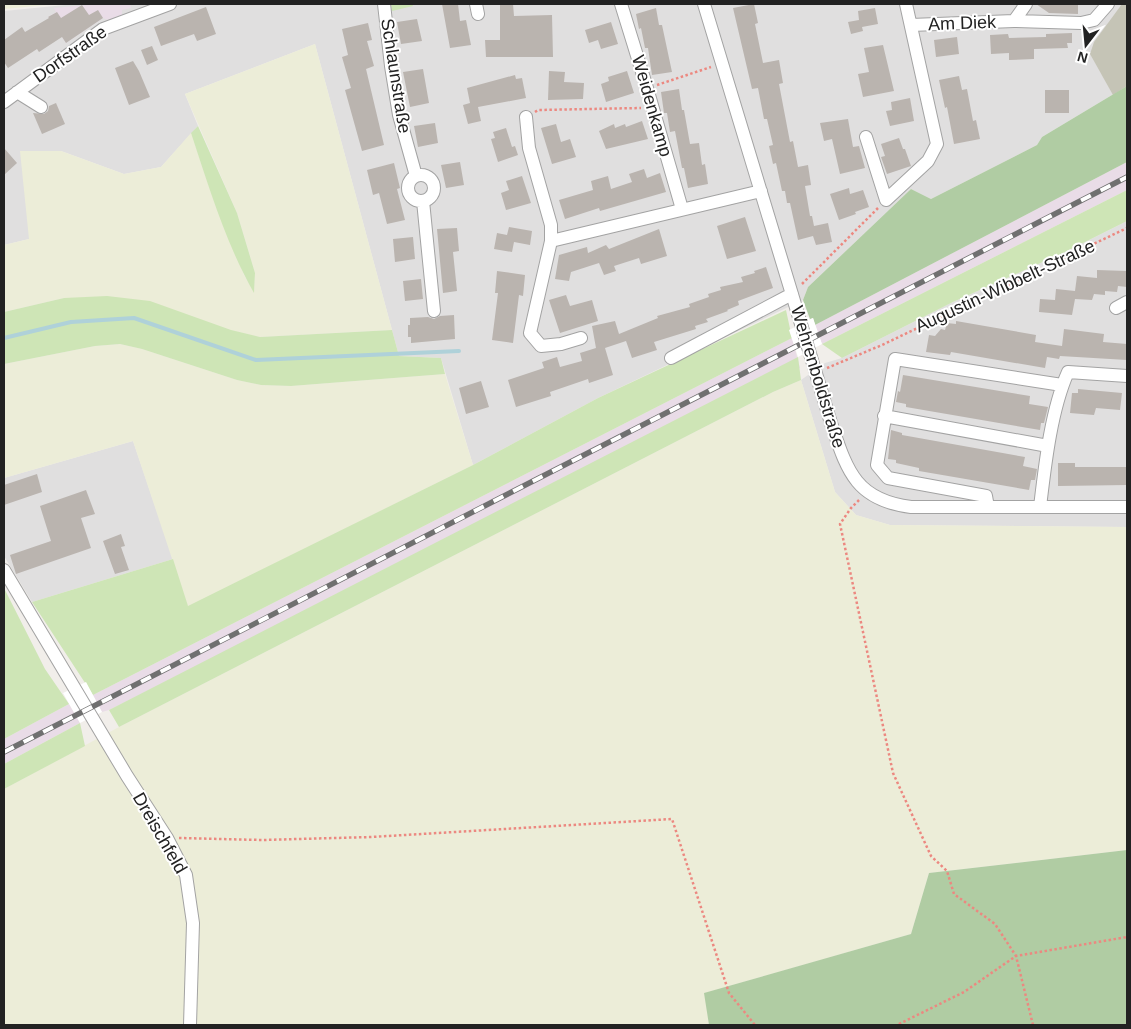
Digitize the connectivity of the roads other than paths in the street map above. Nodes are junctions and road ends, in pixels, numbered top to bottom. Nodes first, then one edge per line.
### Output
1 (170, 4) edge
2 (384, 4) edge
3 (621, 4) edge
4 (704, 4) edge
5 (906, 4) edge
6 (1026, 4) edge
7 (1108, 4) edge
8 (1014, 21) junction
9 (911, 25) junction
10 (17, 92) junction
11 (4, 102) edge
12 (42, 107) dead end
13 (526, 117) road end
14 (866, 137) dead end
15 (416, 176) junction
16 (761, 191) junction
17 (422, 201) junction
18 (682, 209) junction
19 (551, 241) junction
20 (792, 294) junction
21 (434, 311) dead end
22 (581, 338) dead end
23 (671, 358) dead end
24 (1127, 376) edge
25 (1062, 386) junction
26 (884, 416) junction
27 (1048, 446) junction
28 (988, 507) junction
29 (1040, 507) junction
30 (1127, 507) edge
31 (4, 570) edge
32 (190, 1025) edge

1 - 10 street, Dorfstraße
2 - 15 street, Schlaunstraße
3 - 18 street, Weidenkamp
4 - 16 street, Wehrenboldstraße
5 - 9 street
6 - 8 street, Am Diek
7 - 8 street, Am Diek
8 - 9 street, Am Diek
9 - 14 street
10 - 11 street, Dorfstraße
10 - 12 street
13 - 19 street
15 - 17 street, Schlaunstraße
15 - 17 street
16 - 18 street
16 - 20 street, Wehrenboldstraße
17 - 21 street, Schlaunstraße
18 - 19 street
19 - 22 street
20 - 23 street
20 - 28 street, Wehrenboldstraße
24 - 25 street
25 - 26 street
25 - 27 street
26 - 27 street
26 - 28 street
27 - 29 street
28 - 29 street, Wehrenboldstraße
29 - 30 street, Wehrenboldstraße
31 - 32 street, Dreischfeld

